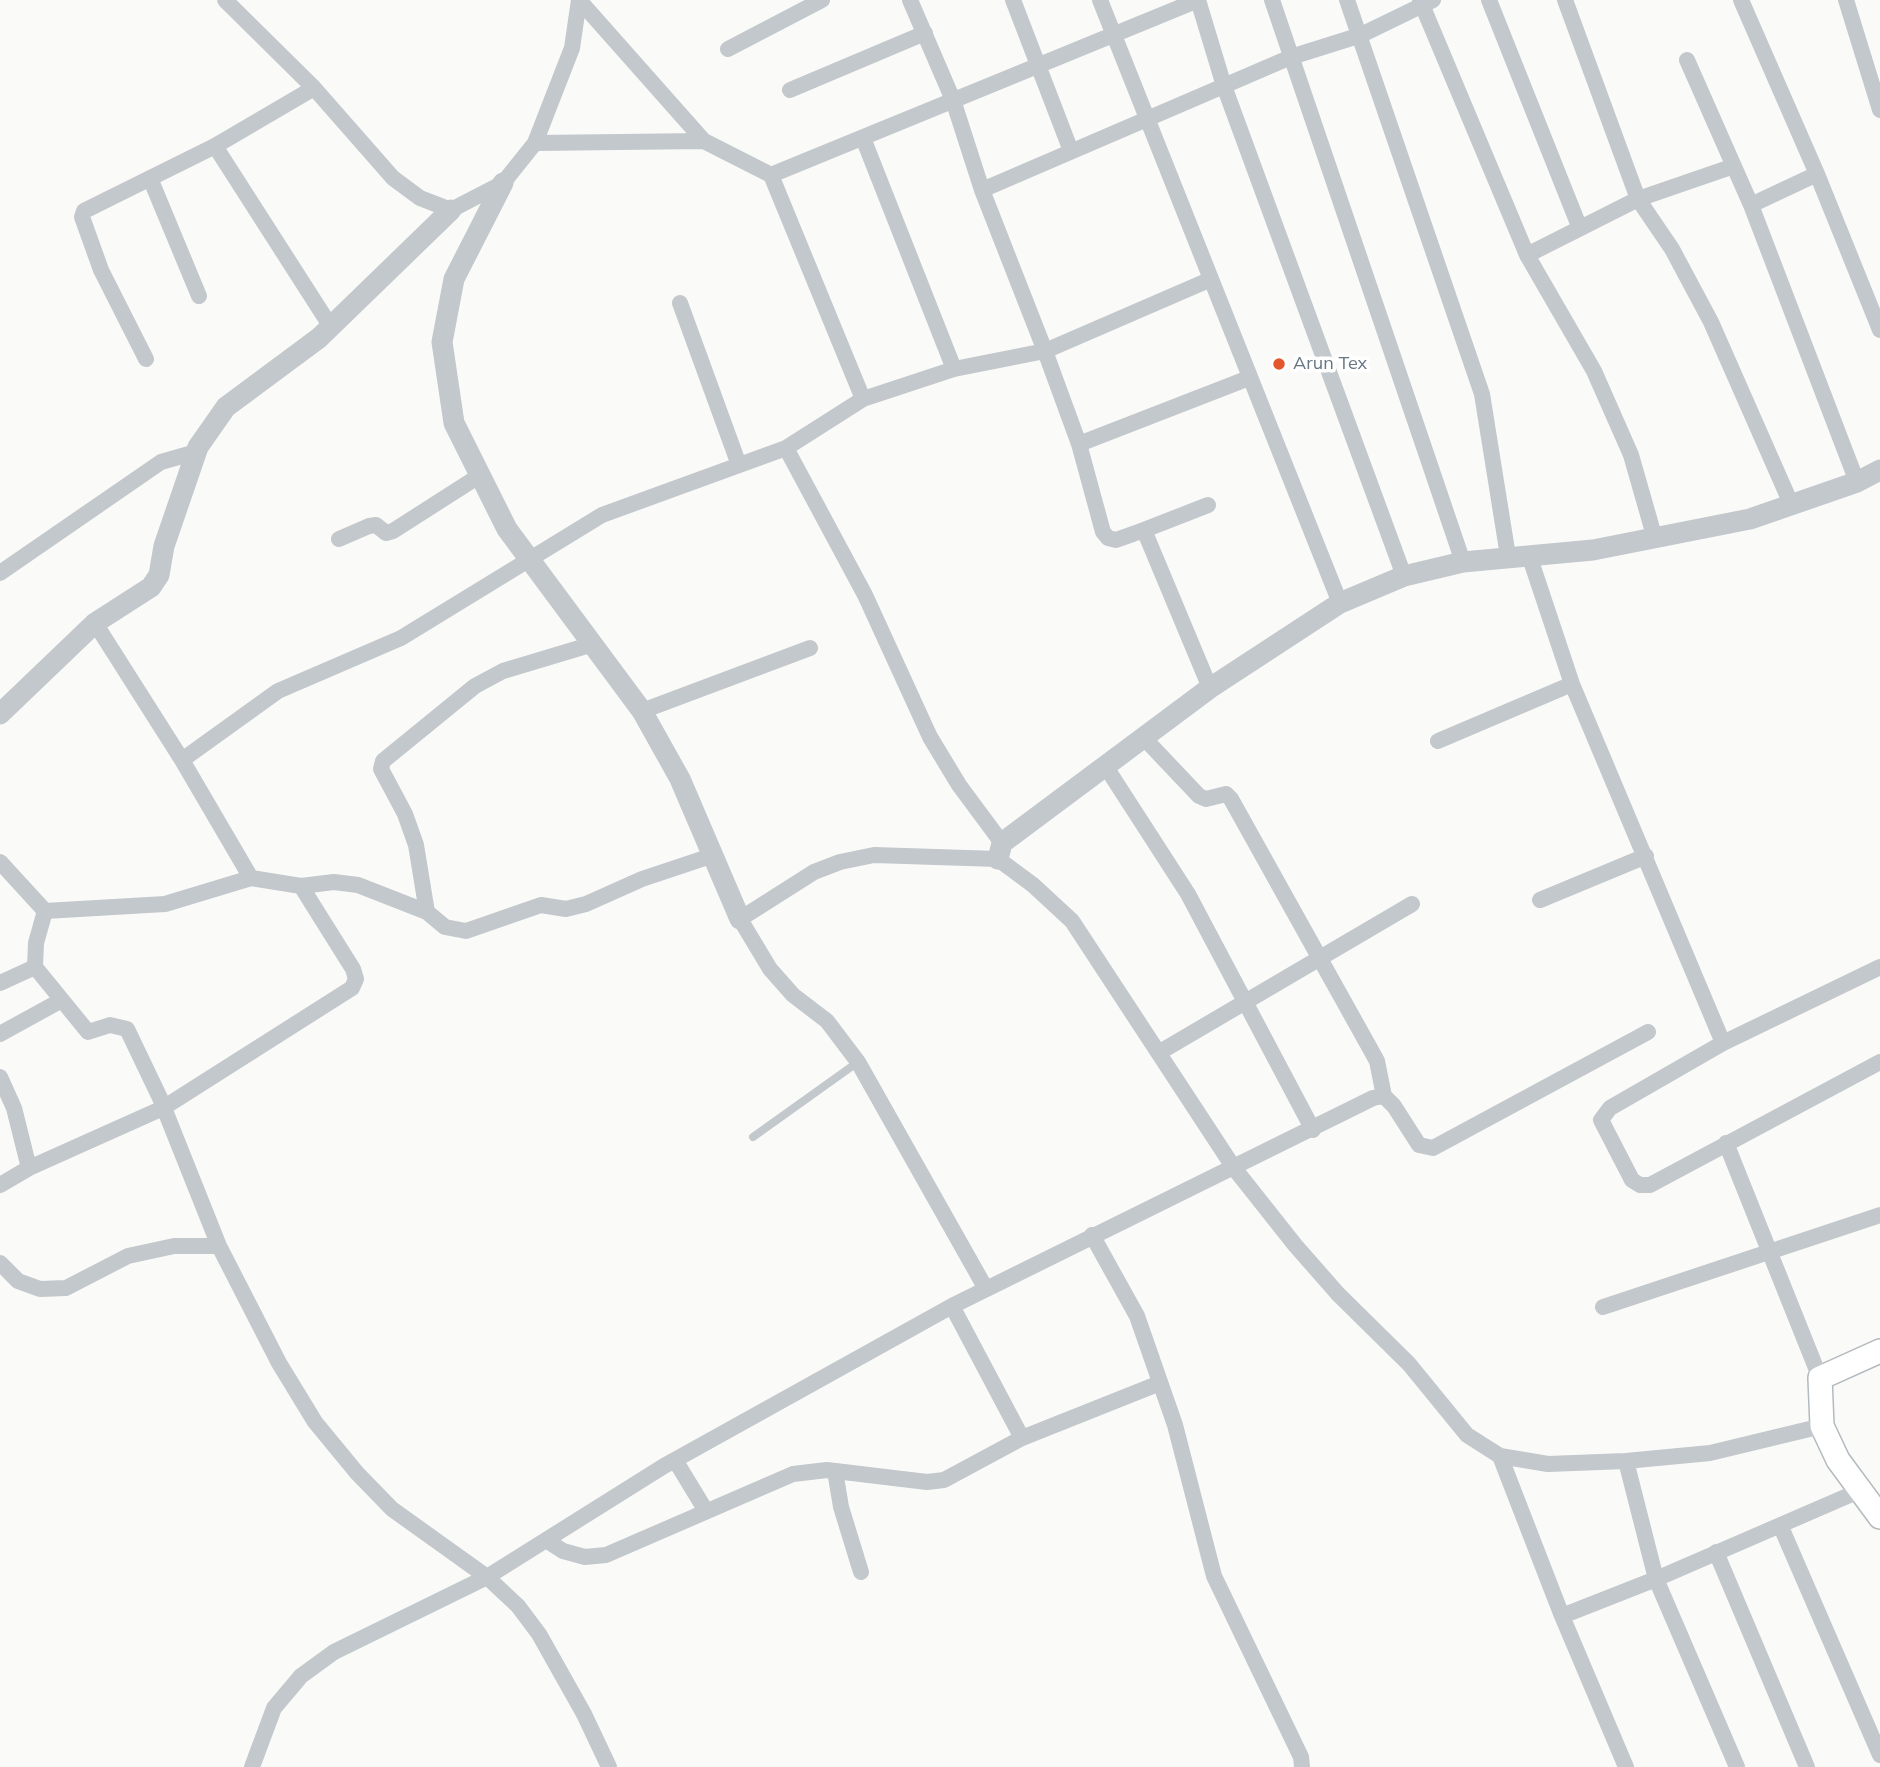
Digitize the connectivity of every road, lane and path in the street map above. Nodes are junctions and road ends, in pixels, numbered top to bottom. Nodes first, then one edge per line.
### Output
1 (225, 0) edge
2 (579, 0) edge
3 (822, 0) edge
4 (910, 0) edge
5 (1013, 0) edge
6 (1100, 0) edge
7 (1198, 0) edge
8 (1272, 0) edge
9 (1347, 0) edge
10 (1489, 0) edge
11 (1565, 0) edge
12 (1741, 0) edge
13 (1846, 0) edge
14 (1425, 2) edge
15 (925, 33) junction
16 (1113, 33) junction
17 (1361, 35) junction
18 (728, 50) dead end
19 (1291, 57) junction
20 (1687, 61) dead end
21 (1038, 65) junction
22 (1224, 86) junction
23 (314, 88) junction
24 (790, 90) dead end
25 (953, 100) junction
26 (1880, 110) edge
27 (1147, 119) junction
28 (863, 138) junction
29 (704, 141) junction
30 (536, 143) junction
31 (215, 146) junction
32 (1071, 151) junction
33 (1734, 166) junction
34 (1818, 174) junction
35 (771, 175) junction
36 (150, 178) junction
37 (503, 183) junction
38 (982, 190) junction
39 (1638, 199) junction
40 (1751, 205) junction
41 (451, 210) junction
42 (1580, 226) junction
43 (1527, 255) junction
44 (1209, 280) junction
45 (199, 296) dead end
46 (680, 303) dead end
47 (331, 327) junction
48 (1880, 330) edge
49 (1045, 351) junction
50 (146, 359) dead end
51 (954, 369) junction
52 (1249, 378) junction
53 (863, 399) junction
54 (1079, 444) junction
55 (786, 448) junction
56 (196, 452) junction
57 (739, 465) junction
58 (1880, 470) edge
59 (478, 476) junction
60 (1857, 482) junction
61 (1208, 505) dead end
62 (1792, 506) junction
63 (1144, 530) junction
64 (339, 539) dead end
65 (1655, 539) junction
66 (1518, 556) junction
67 (530, 557) junction
68 (1463, 562) junction
69 (0, 573) edge
70 (1404, 576) junction
71 (1340, 603) junction
72 (95, 623) junction
73 (593, 644) junction
74 (810, 648) dead end
75 (1572, 684) junction
76 (1210, 688) junction
77 (642, 711) junction
78 (0, 714) edge
79 (1144, 738) junction
80 (1438, 741) dead end
81 (182, 760) junction
82 (1106, 767) junction
83 (1000, 851) junction
84 (715, 855) junction
85 (1646, 856) junction
86 (0, 862) edge
87 (251, 878) junction
88 (301, 886) junction
89 (1540, 900) dead end
90 (1412, 904) dead end
91 (45, 911) junction
92 (427, 912) junction
93 (740, 919) junction
94 (1320, 956) junction
95 (35, 967) junction
96 (1880, 967) edge
97 (0, 983) edge
98 (60, 1001) junction
99 (1245, 1001) junction
100 (1648, 1031) dead end
101 (0, 1034) edge
102 (1723, 1043) junction
103 (1160, 1052) junction
104 (858, 1062) junction
105 (1880, 1062) edge
106 (0, 1077) edge
107 (1384, 1096) junction
108 (163, 1108) junction
109 (1312, 1130) junction
110 (753, 1137) dead end
111 (1726, 1143) junction
112 (29, 1168) junction
113 (1234, 1168) junction
114 (0, 1185) edge
115 (1880, 1215) edge
116 (1092, 1235) junction
117 (219, 1246) junction
118 (1769, 1252) junction
119 (0, 1263) edge
120 (986, 1289) junction
121 (952, 1307) junction
122 (1603, 1307) dead end
123 (1880, 1351) edge
124 (1819, 1378) junction
125 (1160, 1383) junction
126 (1822, 1426) junction
127 (1022, 1438) junction
128 (1500, 1456) junction
129 (675, 1460) junction
130 (1626, 1461) junction
131 (835, 1471) junction
132 (1859, 1491) junction
133 (706, 1511) junction
134 (1880, 1517) edge
135 (1782, 1527) junction
136 (546, 1540) junction
137 (1716, 1552) junction
138 (861, 1572) dead end
139 (487, 1577) junction
140 (1656, 1578) junction
141 (1562, 1616) junction
142 (1880, 1755) edge
143 (251, 1767) edge
144 (609, 1767) edge
145 (1302, 1767) edge
146 (1626, 1767) edge
147 (1737, 1767) edge
148 (1807, 1767) edge

1 - 23 street
2 - 29 street
2 - 30 street
3 - 18 street
4 - 15 street
5 - 21 street
6 - 16 street
7 - 16 street
7 - 22 street
8 - 19 street
9 - 17 street
10 - 42 street
11 - 39 street
12 - 34 street
13 - 26 street
14 - 17 street
14 - 43 street
15 - 24 street
15 - 25 street
16 - 21 street
16 - 27 street
17 - 19 street
17 - 66 street
19 - 22 street
19 - 68 street
20 - 33 street
21 - 25 street
21 - 32 street
22 - 27 street
22 - 70 street
23 - 31 street
23 - 41 street
25 - 28 street
25 - 38 street
27 - 32 street
27 - 44 street
28 - 35 street
28 - 51 street
29 - 30 street
29 - 35 street
30 - 37 street
31 - 36 street
31 - 47 street
32 - 38 street
33 - 39 street
33 - 40 street
34 - 40 street
34 - 48 street
35 - 53 street
36 - 45 street
36 - 50 street
37 - 41 street
37 - 59 street
38 - 49 street
39 - 42 street
39 - 62 street
40 - 60 street
41 - 47 street
42 - 43 street
43 - 65 street
44 - 49 street
44 - 52 street
46 - 57 street
47 - 56 street
49 - 51 street
49 - 54 street
51 - 53 street
52 - 54 street
52 - 71 street
53 - 55 street
54 - 63 street
55 - 57 street
55 - 83 street
56 - 69 street
56 - 72 street
57 - 67 street
58 - 60 street
59 - 64 street
59 - 67 street
60 - 62 street
61 - 63 street
62 - 65 street
63 - 76 street
65 - 66 street
66 - 68 street
66 - 75 street
67 - 73 street
67 - 81 street
68 - 70 street
70 - 71 street
71 - 76 street
72 - 78 street
72 - 81 street
73 - 77 street
73 - 92 street
74 - 77 street
75 - 80 street
75 - 85 street
76 - 79 street
77 - 84 street
79 - 82 street
79 - 94 street
81 - 87 street
82 - 83 street
82 - 99 street
83 - 93 street
83 - 103 street
84 - 92 street
84 - 93 street
85 - 89 street
85 - 102 street
86 - 91 street
87 - 88 street
87 - 91 street
88 - 92 street
88 - 108 street
90 - 94 street
91 - 95 street
93 - 104 street
94 - 99 street
94 - 107 street
95 - 97 street
95 - 98 street
96 - 102 street
98 - 101 street
98 - 108 street
99 - 103 street
99 - 109 street
100 - 107 street
102 - 111 street
103 - 113 street
104 - 110 lane
104 - 120 street
105 - 111 street
106 - 112 street
107 - 109 street
108 - 112 street
108 - 117 street
109 - 113 street
111 - 118 street
112 - 114 street
113 - 116 street
113 - 128 street
115 - 118 street
116 - 120 street
116 - 125 street
117 - 119 street
117 - 139 street
118 - 122 street
118 - 124 street
120 - 121 street
121 - 127 street
121 - 129 street
123 - 124 main road
124 - 126 main road
125 - 127 street
125 - 145 street
126 - 130 street
126 - 132 main road
127 - 131 street
128 - 130 street
128 - 141 street
129 - 133 street
129 - 136 street
130 - 140 street
131 - 133 street
131 - 138 street
132 - 134 main road
132 - 135 street
133 - 136 street
135 - 137 street
135 - 142 street
136 - 139 street
137 - 140 street
137 - 148 street
139 - 143 street
139 - 144 street
140 - 141 street
140 - 147 street
141 - 146 street

